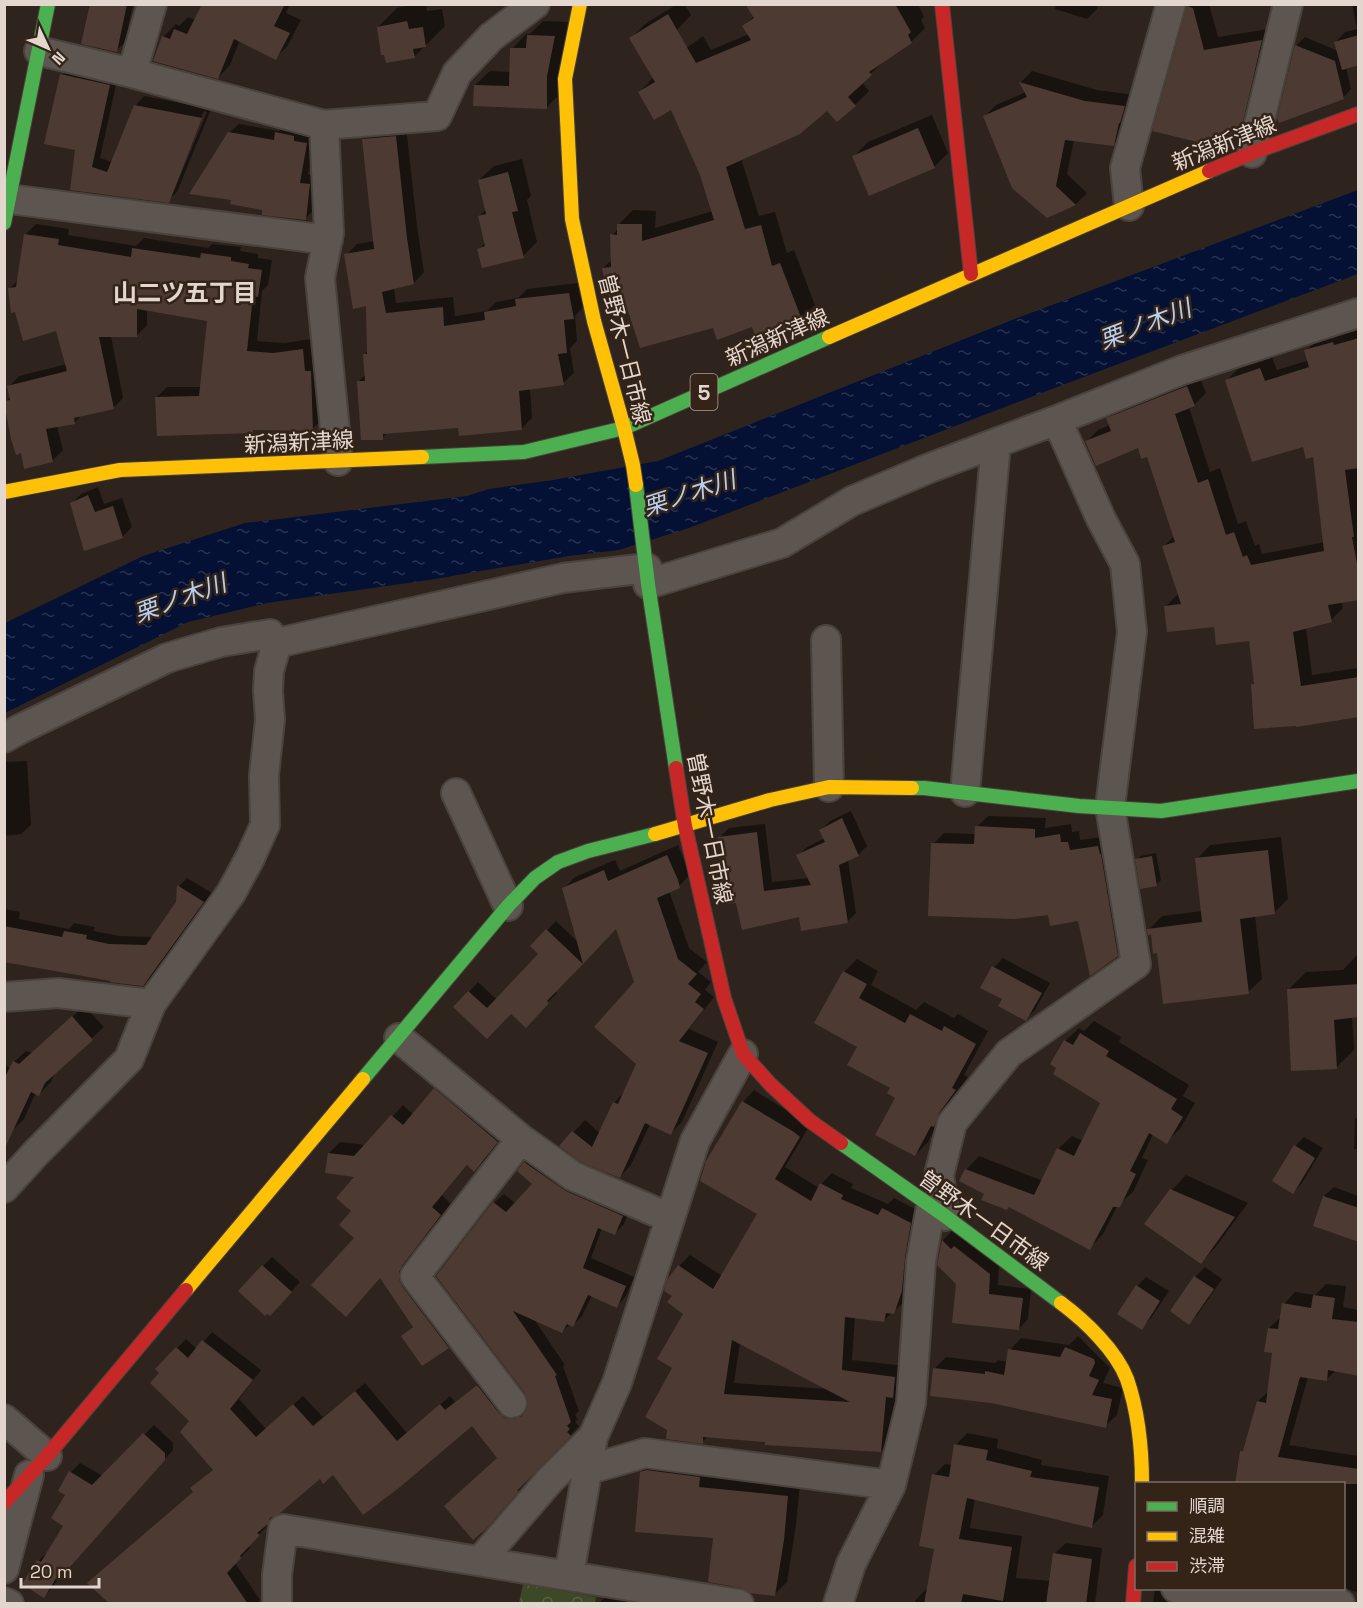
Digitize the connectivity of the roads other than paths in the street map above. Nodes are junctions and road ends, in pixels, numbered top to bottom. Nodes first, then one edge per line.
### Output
1 (48, 4) edge
2 (152, 4) edge
3 (535, 4) edge
4 (580, 4) edge
5 (942, 4) edge
6 (1171, 4) edge
7 (1288, 4) edge
8 (39, 51) junction
9 (132, 73) junction
10 (1359, 114) edge
11 (324, 125) junction
12 (13, 138) edge
13 (1252, 153) junction
14 (1129, 206) junction
15 (7, 211) edge
16 (328, 240) junction
17 (971, 274) junction
18 (1359, 313) edge
19 (1058, 420) junction
20 (624, 428) junction
21 (996, 443) junction
22 (338, 461) junction
23 (4, 492) edge
24 (646, 567) junction
25 (826, 640) dead end
26 (277, 643) junction
27 (4, 738) edge
28 (1359, 781) edge
29 (829, 787) junction
30 (965, 792) junction
31 (456, 793) dead end
32 (1110, 807) junction
33 (685, 826) junction
34 (508, 906) junction
35 (4, 997) edge
36 (151, 1004) junction
37 (399, 1038) junction
38 (743, 1054) junction
39 (521, 1139) junction
40 (4, 1188) edge
41 (938, 1211) junction
42 (670, 1218) junction
43 (512, 1403) dead end
44 (4, 1419) edge
45 (593, 1437) junction
46 (38, 1465) junction
47 (587, 1470) junction
48 (1142, 1482) edge
49 (891, 1485) junction
50 (4, 1503) edge
51 (480, 1561) junction
52 (4, 1569) edge
53 (569, 1575) junction
54 (1196, 1590) edge
55 (4, 1602) edge
56 (9, 1604) edge
57 (277, 1604) edge
58 (739, 1604) edge
59 (838, 1604) edge
60 (1340, 1604) edge

1 - 8 main road
2 - 9 street
3 - 11 street
4 - 20 main road, 曽野木一日市線
5 - 17 main road
6 - 14 street
7 - 13 street
8 - 9 street
8 - 12 main road
9 - 11 street
10 - 13 main road, 新潟新津線 / 5
11 - 16 street
12 - 15 main road
13 - 14 main road, 新潟新津線 / 5
14 - 17 main road, 新潟新津線 / 5
15 - 16 street
16 - 22 street
17 - 20 main road, 新潟新津線 / 5
18 - 19 street
19 - 21 street
19 - 32 street
20 - 22 main road, 新潟新津線 / 5
20 - 24 main road, 曽野木一日市線
21 - 24 street
21 - 30 street
22 - 23 main road, 新潟新津線 / 5
24 - 26 street
24 - 33 main road, 曽野木一日市線
25 - 29 street
26 - 27 street
26 - 36 street
28 - 32 main road
29 - 30 main road
29 - 33 main road
30 - 32 main road
31 - 34 street
32 - 41 street
33 - 34 main road
33 - 38 main road, 曽野木一日市線
34 - 37 main road
35 - 36 street
36 - 40 street
37 - 39 street
37 - 46 main road
38 - 41 main road, 曽野木一日市線
38 - 42 street
39 - 42 street
39 - 43 street
41 - 48 main road, 曽野木一日市線
41 - 49 street
42 - 45 street
44 - 46 street
45 - 47 street
45 - 51 street
46 - 50 main road
46 - 52 street
47 - 49 street
47 - 53 street
49 - 59 street
51 - 53 street
51 - 57 street
53 - 58 street
54 - 60 street
55 - 56 street

